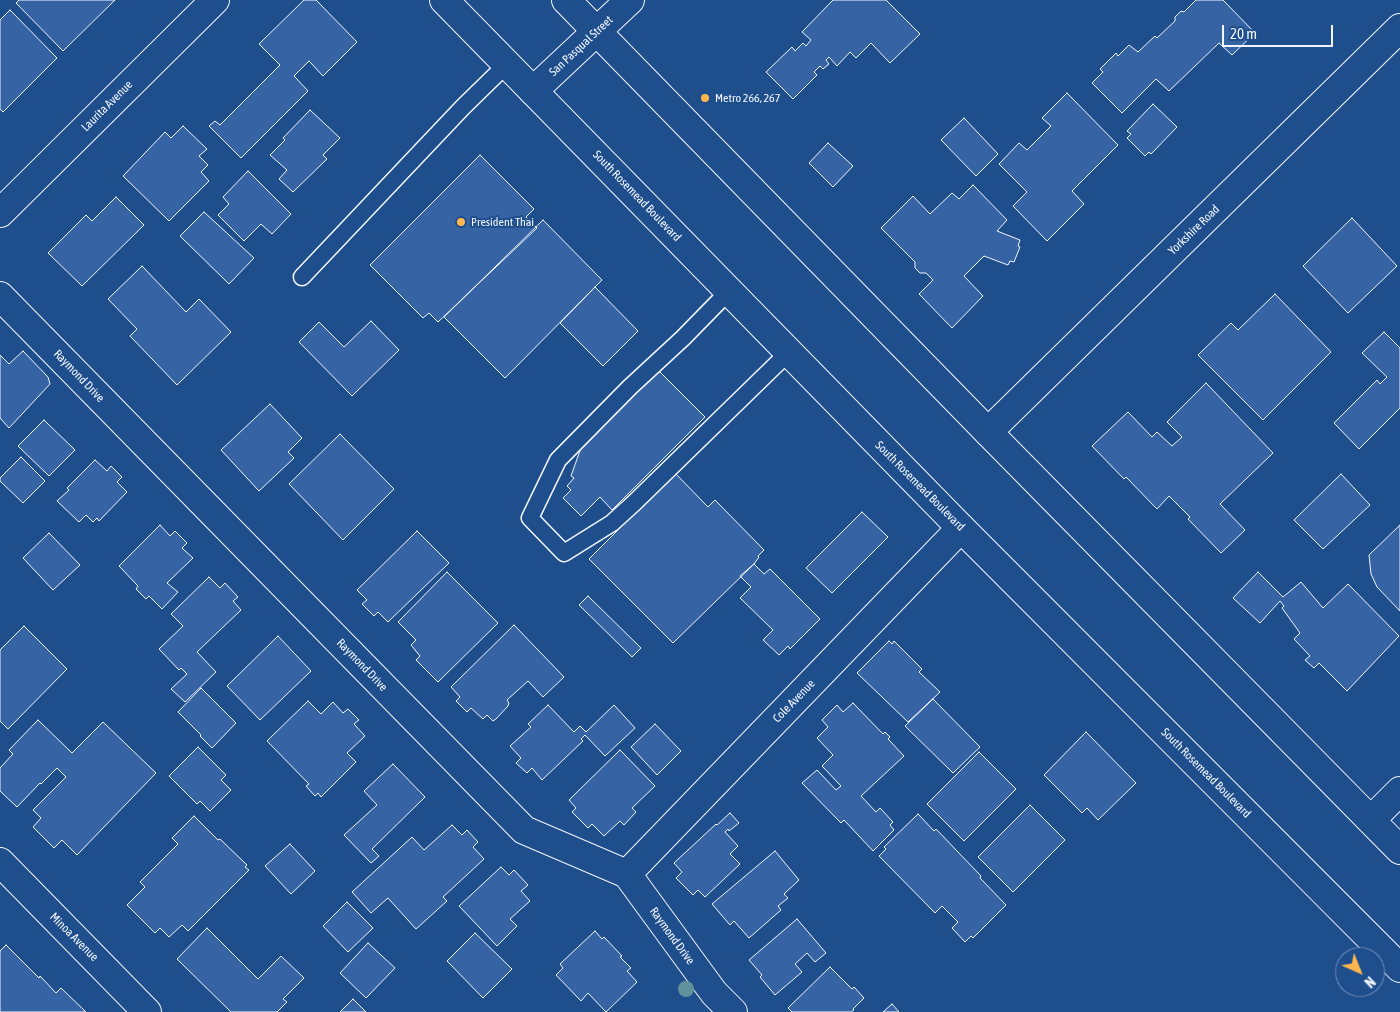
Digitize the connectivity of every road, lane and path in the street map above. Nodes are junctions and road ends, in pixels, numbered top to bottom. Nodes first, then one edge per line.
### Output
1 (215, 0) edge
2 (444, 0) edge
3 (566, 0) edge
4 (630, 0) edge
5 (1400, 28) edge
6 (597, 32) junction
7 (506, 64) junction
8 (533, 91) junction
9 (0, 213) edge
10 (302, 277) dead end
11 (729, 291) junction
12 (0, 296) edge
13 (789, 352) junction
14 (988, 432) junction
15 (961, 528) junction
16 (1400, 791) edge
17 (1371, 820) junction
18 (1400, 850) edge
19 (0, 862) edge
20 (626, 874) junction
21 (1400, 968) edge
22 (147, 1012) edge
23 (733, 1012) edge

1 - 9 street, Laurita Avenue
2 - 7 street, South Rosemead Boulevard
3 - 6 street
4 - 6 street, San Pasqual Street
5 - 14 street, Yorkshire Road
6 - 8 street, San Pasqual Street
6 - 14 street
7 - 8 street, South Rosemead Boulevard
7 - 10 lane
8 - 11 street, South Rosemead Boulevard
11 - 13 street, South Rosemead Boulevard
11 - 13 lane
12 - 20 street, Raymond Drive
13 - 15 street, South Rosemead Boulevard
14 - 17 street
15 - 20 street, Cole Avenue
15 - 21 street, South Rosemead Boulevard
16 - 17 street
17 - 18 street
19 - 22 street, Minoa Avenue
20 - 23 street, Raymond Drive

